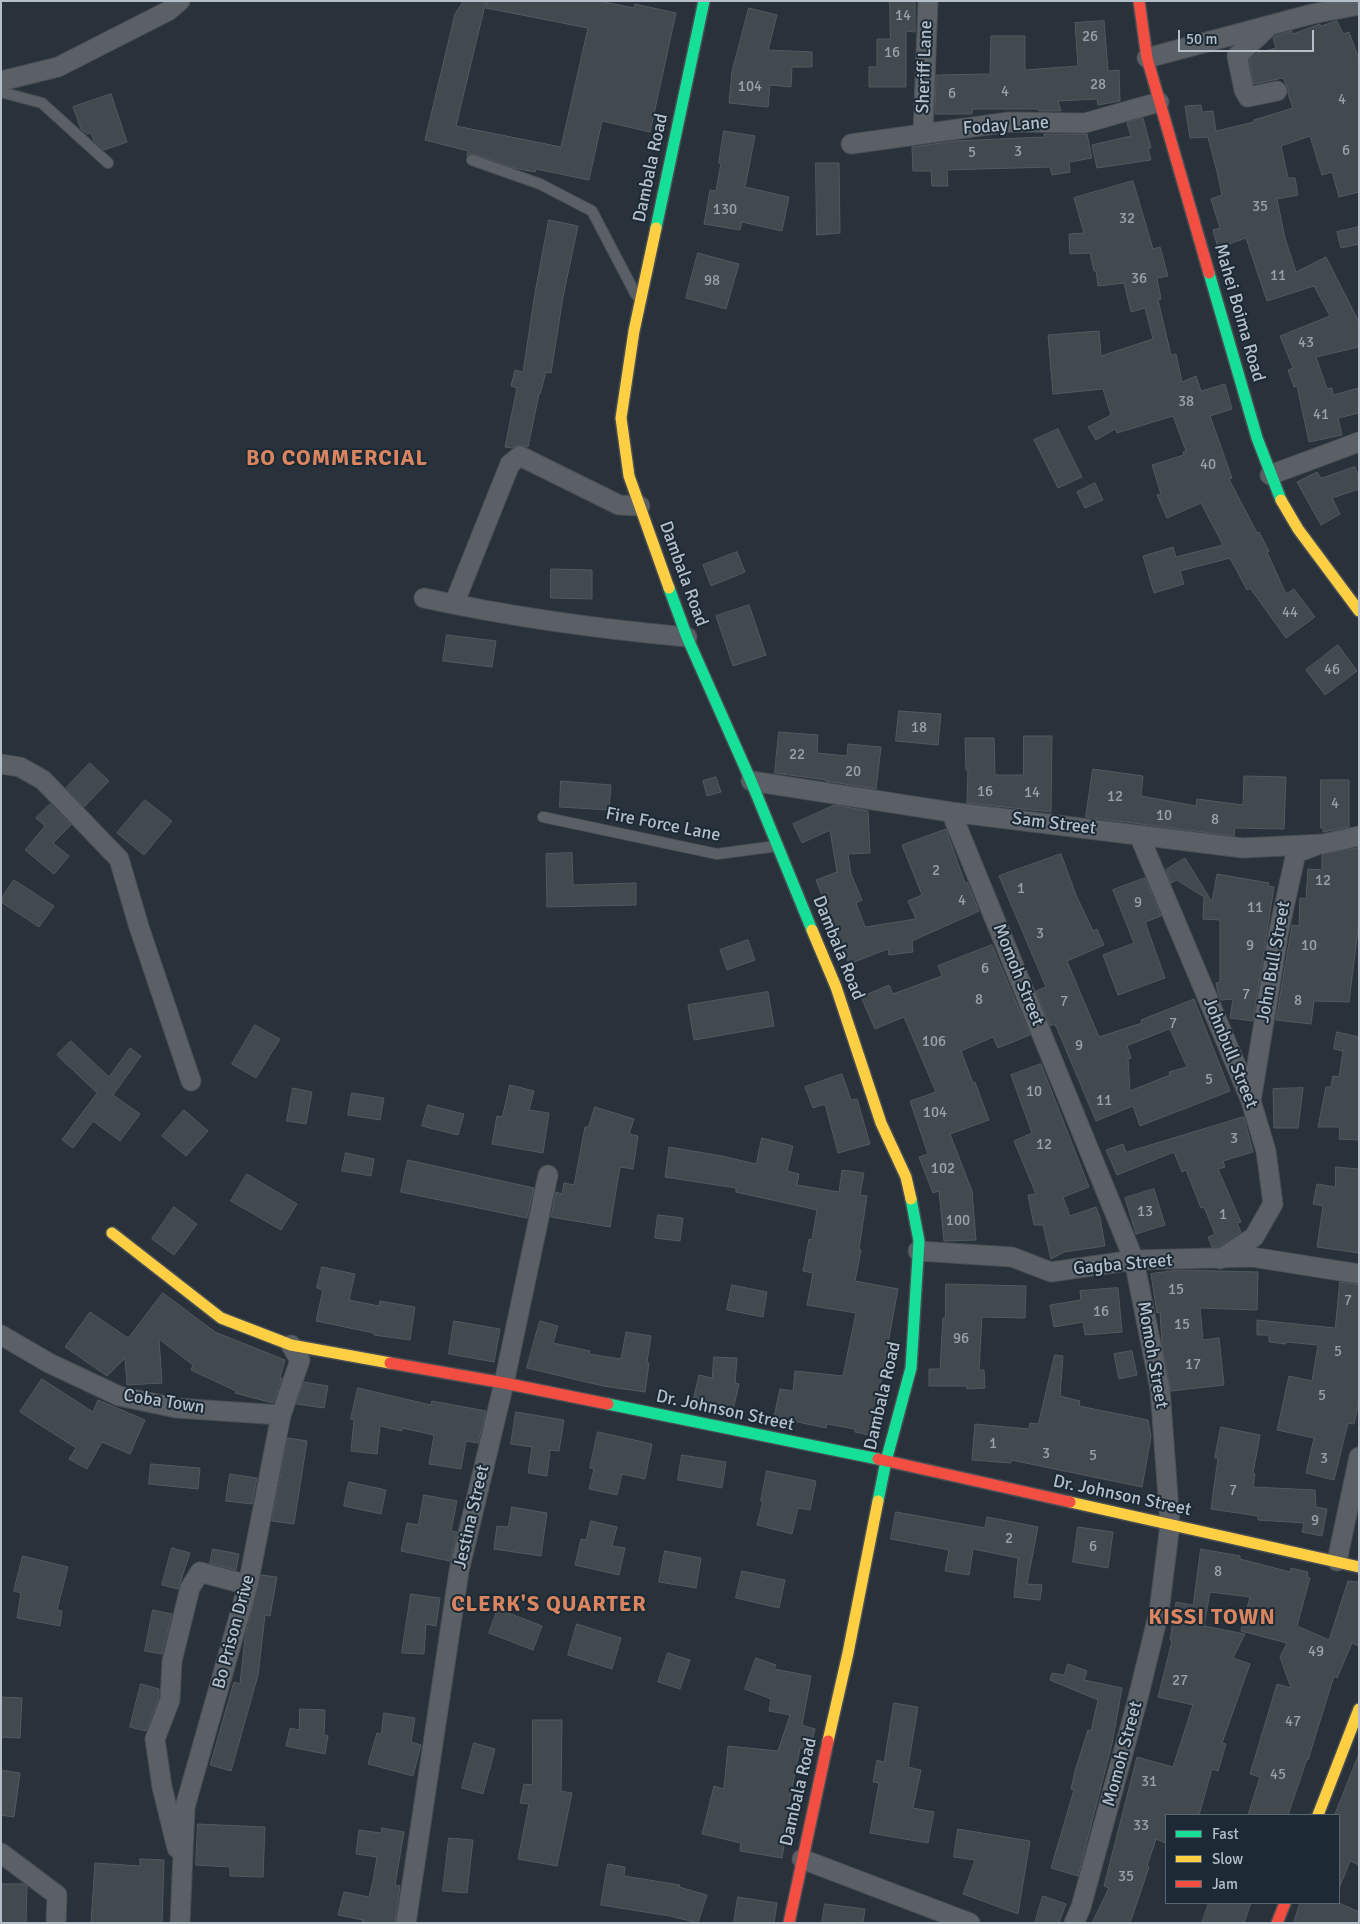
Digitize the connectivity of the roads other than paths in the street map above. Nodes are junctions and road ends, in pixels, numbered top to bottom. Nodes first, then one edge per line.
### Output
1 (180, 1) edge
2 (704, 1) edge
3 (928, 1) edge
4 (1139, 1) edge
5 (1322, 6) edge
6 (1358, 7) edge
7 (1270, 26) junction
8 (1147, 58) junction
9 (1, 81) edge
10 (1277, 91) dead end
11 (1, 92) edge
12 (1159, 102) junction
13 (923, 133) junction
14 (851, 144) dead end
15 (472, 160) dead end
16 (108, 163) dead end
17 (640, 303) junction
18 (1359, 442) edge
19 (1270, 475) junction
20 (640, 506) junction
21 (424, 598) dead end
22 (454, 604) junction
23 (1359, 611) edge
24 (687, 637) junction
25 (1, 764) edge
26 (751, 781) junction
27 (951, 812) junction
28 (543, 817) dead end
29 (1139, 835) junction
30 (1359, 836) edge
31 (1323, 844) junction
32 (778, 846) junction
33 (191, 1081) dead end
34 (1252, 1101) junction
35 (548, 1175) dead end
36 (112, 1233) dead end
37 (918, 1252) junction
38 (1220, 1259) junction
39 (1134, 1260) junction
40 (1359, 1274) edge
41 (1, 1335) edge
42 (291, 1345) junction
43 (504, 1383) junction
44 (281, 1415) junction
45 (1359, 1457) edge
46 (886, 1461) junction
47 (1170, 1524) junction
48 (1337, 1561) junction
49 (1359, 1567) edge
50 (248, 1585) junction
51 (1359, 1709) edge
52 (1318, 1814) edge
53 (1, 1853) edge
54 (802, 1859) junction
55 (183, 1869) junction
56 (1285, 1904) edge
57 (56, 1923) edge
58 (180, 1923) edge
59 (406, 1923) edge
60 (789, 1923) edge
61 (970, 1923) edge
62 (1074, 1923) edge
63 (1277, 1923) edge

1 - 9 street
2 - 17 street, Dambala Road
3 - 13 street, Sheriff Lane
4 - 8 street, Mahei Boima Road
5 - 6 street
5 - 7 street
7 - 8 street
7 - 10 street
8 - 12 street, Mahei Boima Road
11 - 16 lane
12 - 13 street, Foday Lane
12 - 19 street, Mahei Boima Road
13 - 14 street, Foday Lane
15 - 17 lane
17 - 20 street, Dambala Road
18 - 19 street
19 - 23 street, Mahei Boima Road
20 - 22 street
20 - 24 street, Dambala Road
21 - 22 street
22 - 24 street
24 - 26 street, Dambala Road
25 - 33 street
26 - 27 street, Sam Street
26 - 32 street, Dambala Road
27 - 29 street, Sam Street
27 - 39 street, Momoh Street
28 - 32 lane, Fire Force Lane
29 - 31 street, Sam Street
29 - 34 street, Johnbull Street
30 - 31 street, Sam Street
31 - 34 street, John Bull Street
32 - 37 street, Dambala Road
34 - 38 street, Johnbull Street
35 - 43 street, Jestina Street
36 - 42 street, Dr. Johnson Street
37 - 39 street, Gagba Street
37 - 46 street, Dambala Road
38 - 39 street, Gagba Street
38 - 40 street, Gagba Street
39 - 47 street, Momoh Street
41 - 44 street, Coba Town
42 - 43 street, Dr. Johnson Street
42 - 44 street, Bo Prison Drive
43 - 46 street, Dr. Johnson Street
43 - 59 street, Jestina Street
44 - 50 street, Bo Prison Drive
45 - 48 street
46 - 47 street, Dr. Johnson Street
46 - 54 street, Dambala Road
47 - 48 street, Dr. Johnson Street
47 - 62 street, Momoh Street
48 - 49 street, Dr. Johnson Street
50 - 55 street, Bo Prison Drive
50 - 55 street
51 - 52 street
53 - 57 street
54 - 60 street, Dambala Road
54 - 61 street
55 - 58 street, Bo Prison Drive
56 - 63 street

